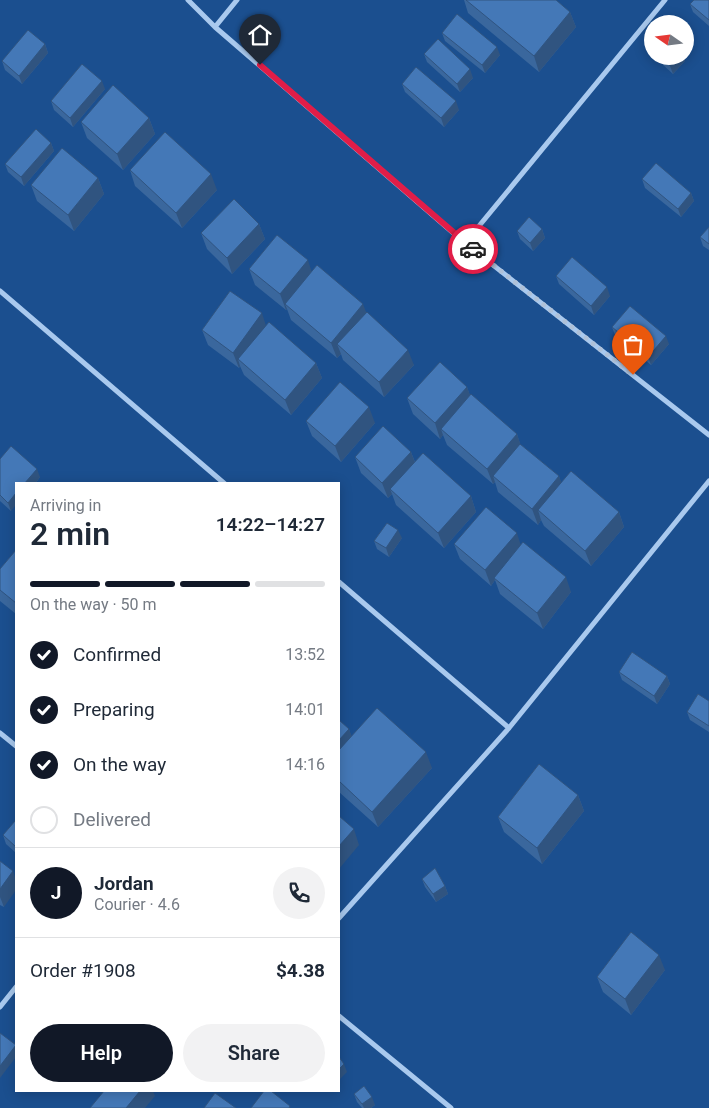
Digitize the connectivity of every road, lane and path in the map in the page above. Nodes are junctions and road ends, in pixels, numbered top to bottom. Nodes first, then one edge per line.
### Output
1 (188, 0) edge
2 (237, 0) edge
3 (665, 0) edge
4 (216, 27) junction
5 (465, 243) junction
6 (0, 291) edge
7 (709, 435) edge
8 (709, 481) edge
9 (222, 482) edge
10 (340, 583) edge
11 (508, 728) junction
12 (0, 733) edge
13 (15, 745) edge
14 (340, 917) edge
15 (15, 988) edge
16 (0, 1007) edge
17 (340, 1017) edge
18 (451, 1108) edge

1 - 4 street
2 - 4 street
3 - 5 street
4 - 5 street
5 - 7 street
6 - 9 street
8 - 11 street
10 - 11 street
11 - 14 street
12 - 13 street
15 - 16 street
17 - 18 street

